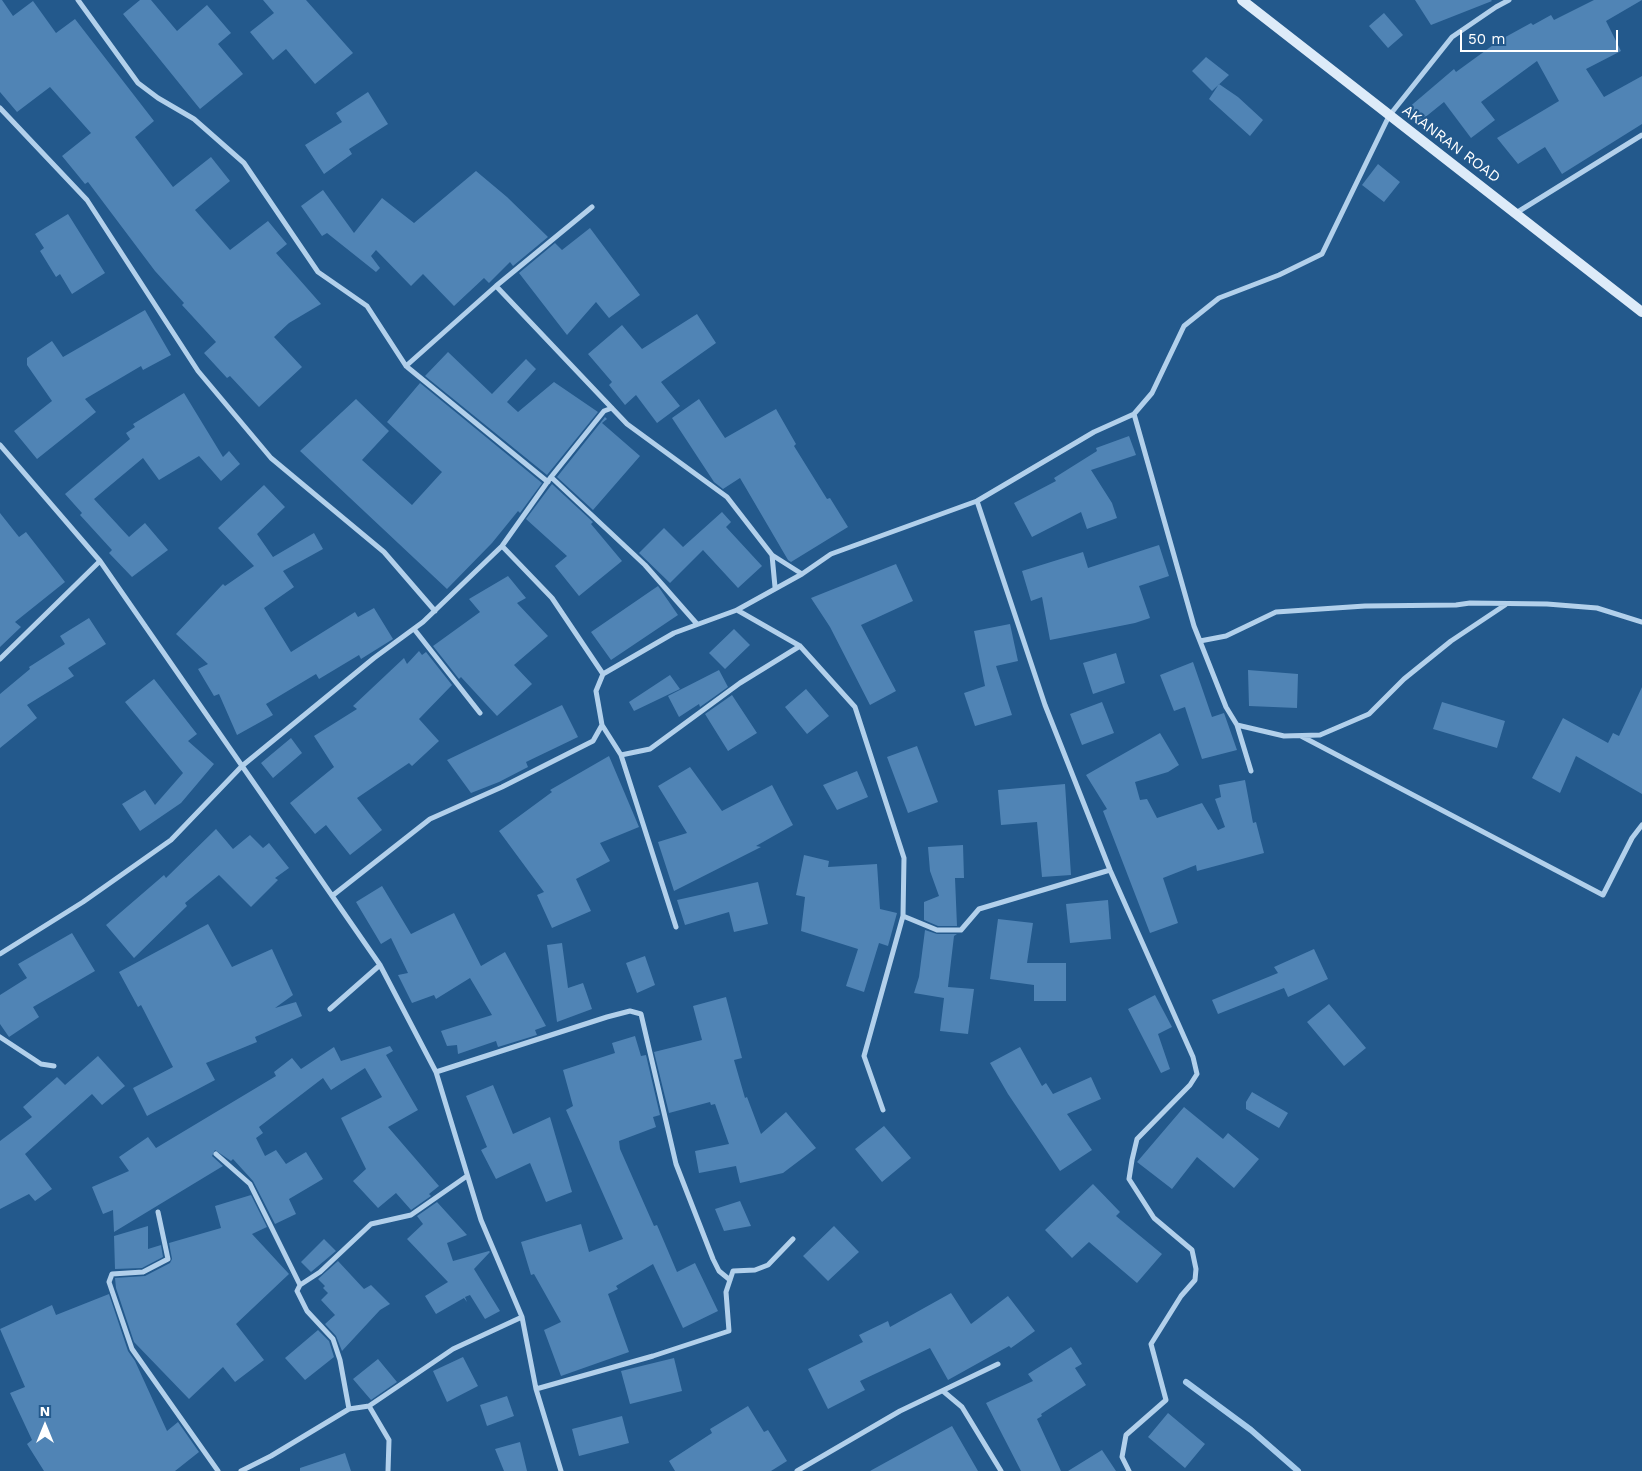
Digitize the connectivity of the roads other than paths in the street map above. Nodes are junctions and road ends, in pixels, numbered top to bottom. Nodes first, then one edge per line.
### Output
1 (78, 0) edge
2 (1242, 0) edge
3 (1509, 0) edge
4 (0, 108) edge
5 (1389, 116) junction
6 (1642, 135) edge
7 (592, 207) dead end
8 (1516, 213) junction
9 (496, 286) junction
10 (1642, 312) edge
11 (406, 366) junction
12 (612, 408) junction
13 (1134, 414) junction
14 (0, 445) edge
15 (550, 480) junction
16 (977, 501) junction
17 (502, 546) junction
18 (772, 555) junction
19 (100, 561) junction
20 (802, 574) junction
21 (774, 588) junction
22 (1505, 605) junction
23 (737, 610) junction
24 (435, 611) junction
25 (1642, 622) edge
26 (697, 624) junction
27 (414, 629) junction
28 (1200, 641) junction
29 (800, 646) junction
30 (0, 659) edge
31 (603, 674) junction
32 (480, 713) dead end
33 (602, 725) junction
34 (1237, 725) junction
35 (1301, 736) junction
36 (621, 755) junction
37 (242, 766) junction
38 (1252, 772) dead end
39 (1642, 825) edge
40 (1110, 870) junction
41 (332, 896) junction
42 (903, 916) junction
43 (676, 927) dead end
44 (0, 954) edge
45 (380, 965) junction
46 (330, 1009) dead end
47 (0, 1037) edge
48 (54, 1066) dead end
49 (436, 1072) junction
50 (883, 1110) dead end
51 (216, 1154) dead end
52 (468, 1176) junction
53 (158, 1212) dead end
54 (793, 1239) dead end
55 (730, 1280) junction
56 (300, 1285) junction
57 (522, 1317) junction
58 (998, 1364) dead end
59 (536, 1389) junction
60 (943, 1391) junction
61 (369, 1406) junction
62 (349, 1409) junction
63 (218, 1471) edge
64 (241, 1471) edge
65 (388, 1471) edge
66 (561, 1471) edge
67 (797, 1471) edge
68 (1001, 1471) edge
69 (1129, 1471) edge

1 - 11 street
2 - 5 main road, AKANRAN ROAD
3 - 5 street
4 - 24 street
5 - 8 main road, AKANRAN ROAD
5 - 13 street
6 - 8 street
7 - 9 street
8 - 10 main road, AKANRAN ROAD
9 - 11 street
9 - 12 street
11 - 15 street
12 - 15 street
12 - 18 street
13 - 16 street
13 - 28 street
14 - 19 street
15 - 17 street
15 - 26 street
16 - 20 street
16 - 40 street
17 - 24 street
17 - 31 street
18 - 20 street
18 - 21 street
19 - 30 street
19 - 37 street
20 - 21 street
21 - 23 street
22 - 25 street
22 - 28 street
22 - 35 street
23 - 26 street
23 - 29 street
24 - 27 street
26 - 31 street
27 - 32 street
27 - 37 street
28 - 34 street
29 - 36 street
29 - 42 street
31 - 33 street
33 - 36 street
33 - 41 street
34 - 35 street
34 - 38 street
35 - 39 street
36 - 43 street
37 - 41 street
37 - 44 street
40 - 42 street
40 - 69 street
41 - 45 street
42 - 50 street
45 - 46 street
45 - 49 street
47 - 48 street
49 - 52 street
49 - 55 street
51 - 56 street
52 - 56 street
52 - 57 street
53 - 63 street
54 - 55 street
55 - 59 street
56 - 62 street
57 - 59 street
57 - 61 street
58 - 60 street
59 - 66 street
60 - 67 street
60 - 68 street
61 - 62 street
61 - 65 street
62 - 64 street

